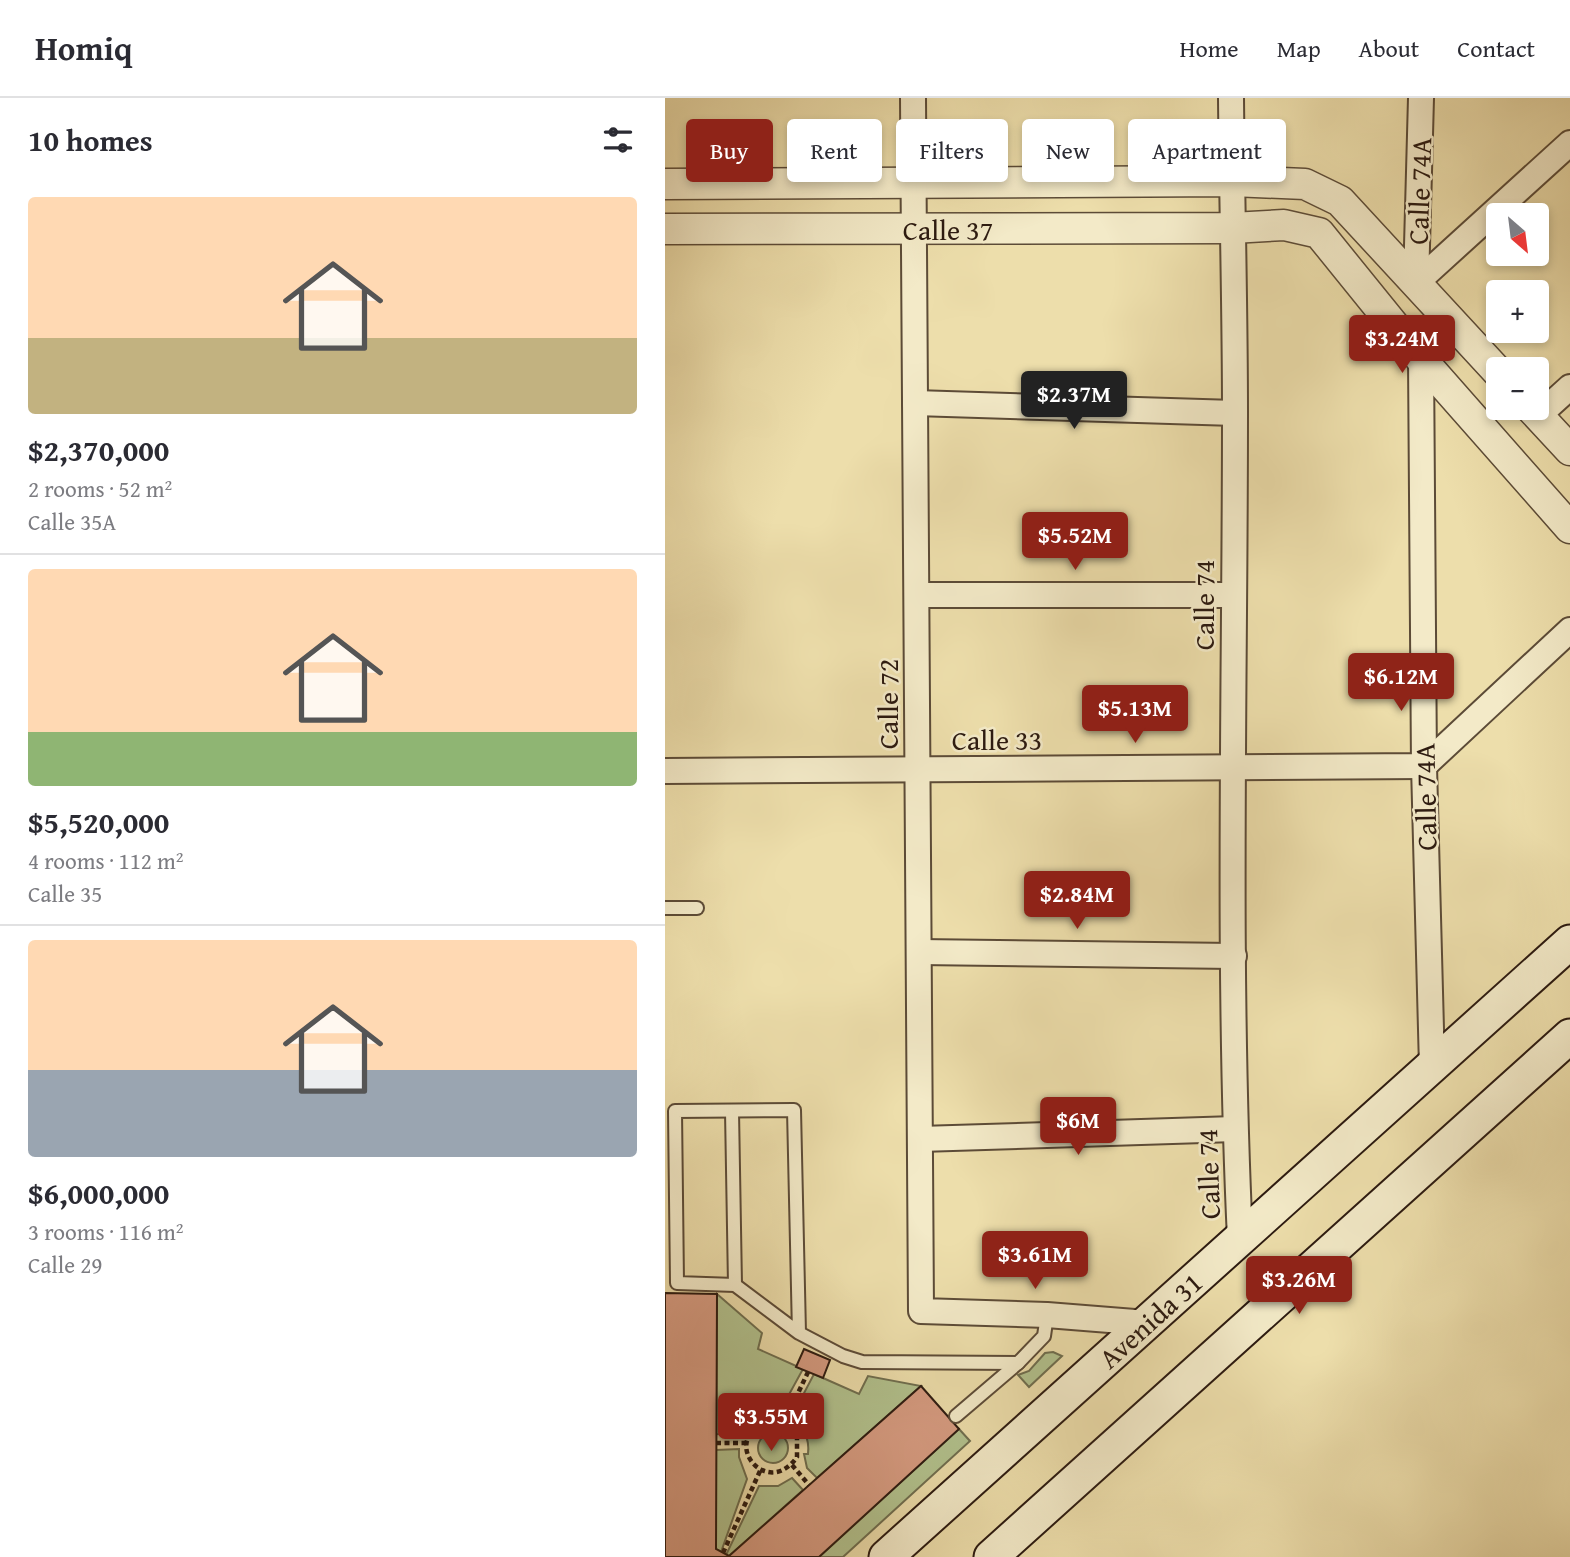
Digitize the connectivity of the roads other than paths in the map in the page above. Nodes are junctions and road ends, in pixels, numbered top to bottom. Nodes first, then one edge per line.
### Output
1 (913, 98) edge
2 (1231, 98) edge
3 (1422, 98) edge
4 (1231, 119) edge
5 (1570, 143) edge
6 (1128, 182) edge
7 (1232, 182) edge
8 (1256, 182) edge
9 (914, 183) junction
10 (665, 184) edge
11 (1232, 228) junction
12 (665, 229) edge
13 (914, 229) junction
14 (1416, 283) junction
15 (1421, 359) junction
16 (1486, 359) edge
17 (1570, 387) edge
18 (1549, 402) edge
19 (915, 404) junction
20 (1235, 413) junction
21 (1542, 420) edge
22 (1570, 450) edge
23 (1570, 528) edge
24 (916, 595) junction
25 (1233, 595) junction
26 (1570, 630) edge
27 (1424, 766) junction
28 (1234, 767) junction
29 (918, 770) junction
30 (665, 771) edge
31 (665, 908) edge
32 (697, 908) dead end
33 (1570, 942) edge
34 (919, 952) junction
35 (1234, 956) junction
36 (1569, 1038) edge
37 (1432, 1066) junction
38 (732, 1111) junction
39 (1235, 1129) junction
40 (920, 1139) junction
41 (1240, 1239) junction
42 (671, 1283) edge
43 (735, 1285) junction
44 (1047, 1315) junction
45 (1147, 1323) junction
46 (799, 1333) junction
47 (1018, 1363) junction
48 (956, 1416) dead end
49 (886, 1557) edge
50 (991, 1557) edge

1 - 9 street, Calle 72
2 - 4 street, Calle 74
3 - 14 street, Calle 74A
5 - 14 street
6 - 9 street, Calle 37
7 - 11 street, Calle 74
8 - 14 street, Calle 74A
9 - 10 street, Calle 37
9 - 13 street, Calle 72
11 - 13 street, Calle 37
11 - 15 street
11 - 20 street, Calle 74
12 - 13 street, Calle 37
13 - 19 street, Calle 72
14 - 16 street, Calle 74A
15 - 23 street
15 - 27 street, Calle 74A
17 - 18 street
19 - 20 street
19 - 24 street, Calle 72
20 - 25 street, Calle 74
21 - 22 street
24 - 25 street
24 - 29 street, Calle 72
25 - 28 street, Calle 74
26 - 27 street
27 - 28 street, Calle 33
27 - 37 street, Calle 74A
28 - 29 street, Calle 33
28 - 35 street, Calle 74
29 - 30 street, Calle 33
29 - 34 street, Calle 72
31 - 32 lane
33 - 37 main road, Avenida 31
34 - 35 street
34 - 40 street, Calle 72
35 - 39 street, Calle 74
36 - 50 main road
37 - 41 main road, Avenida 31
38 - 42 lane
38 - 43 lane
38 - 46 lane
39 - 40 street
39 - 41 street, Calle 74
40 - 44 street, Calle 72
41 - 45 main road, Avenida 31
42 - 43 lane
43 - 46 lane
44 - 45 street
44 - 47 lane
45 - 49 main road, Avenida 31
46 - 47 lane
47 - 48 lane

